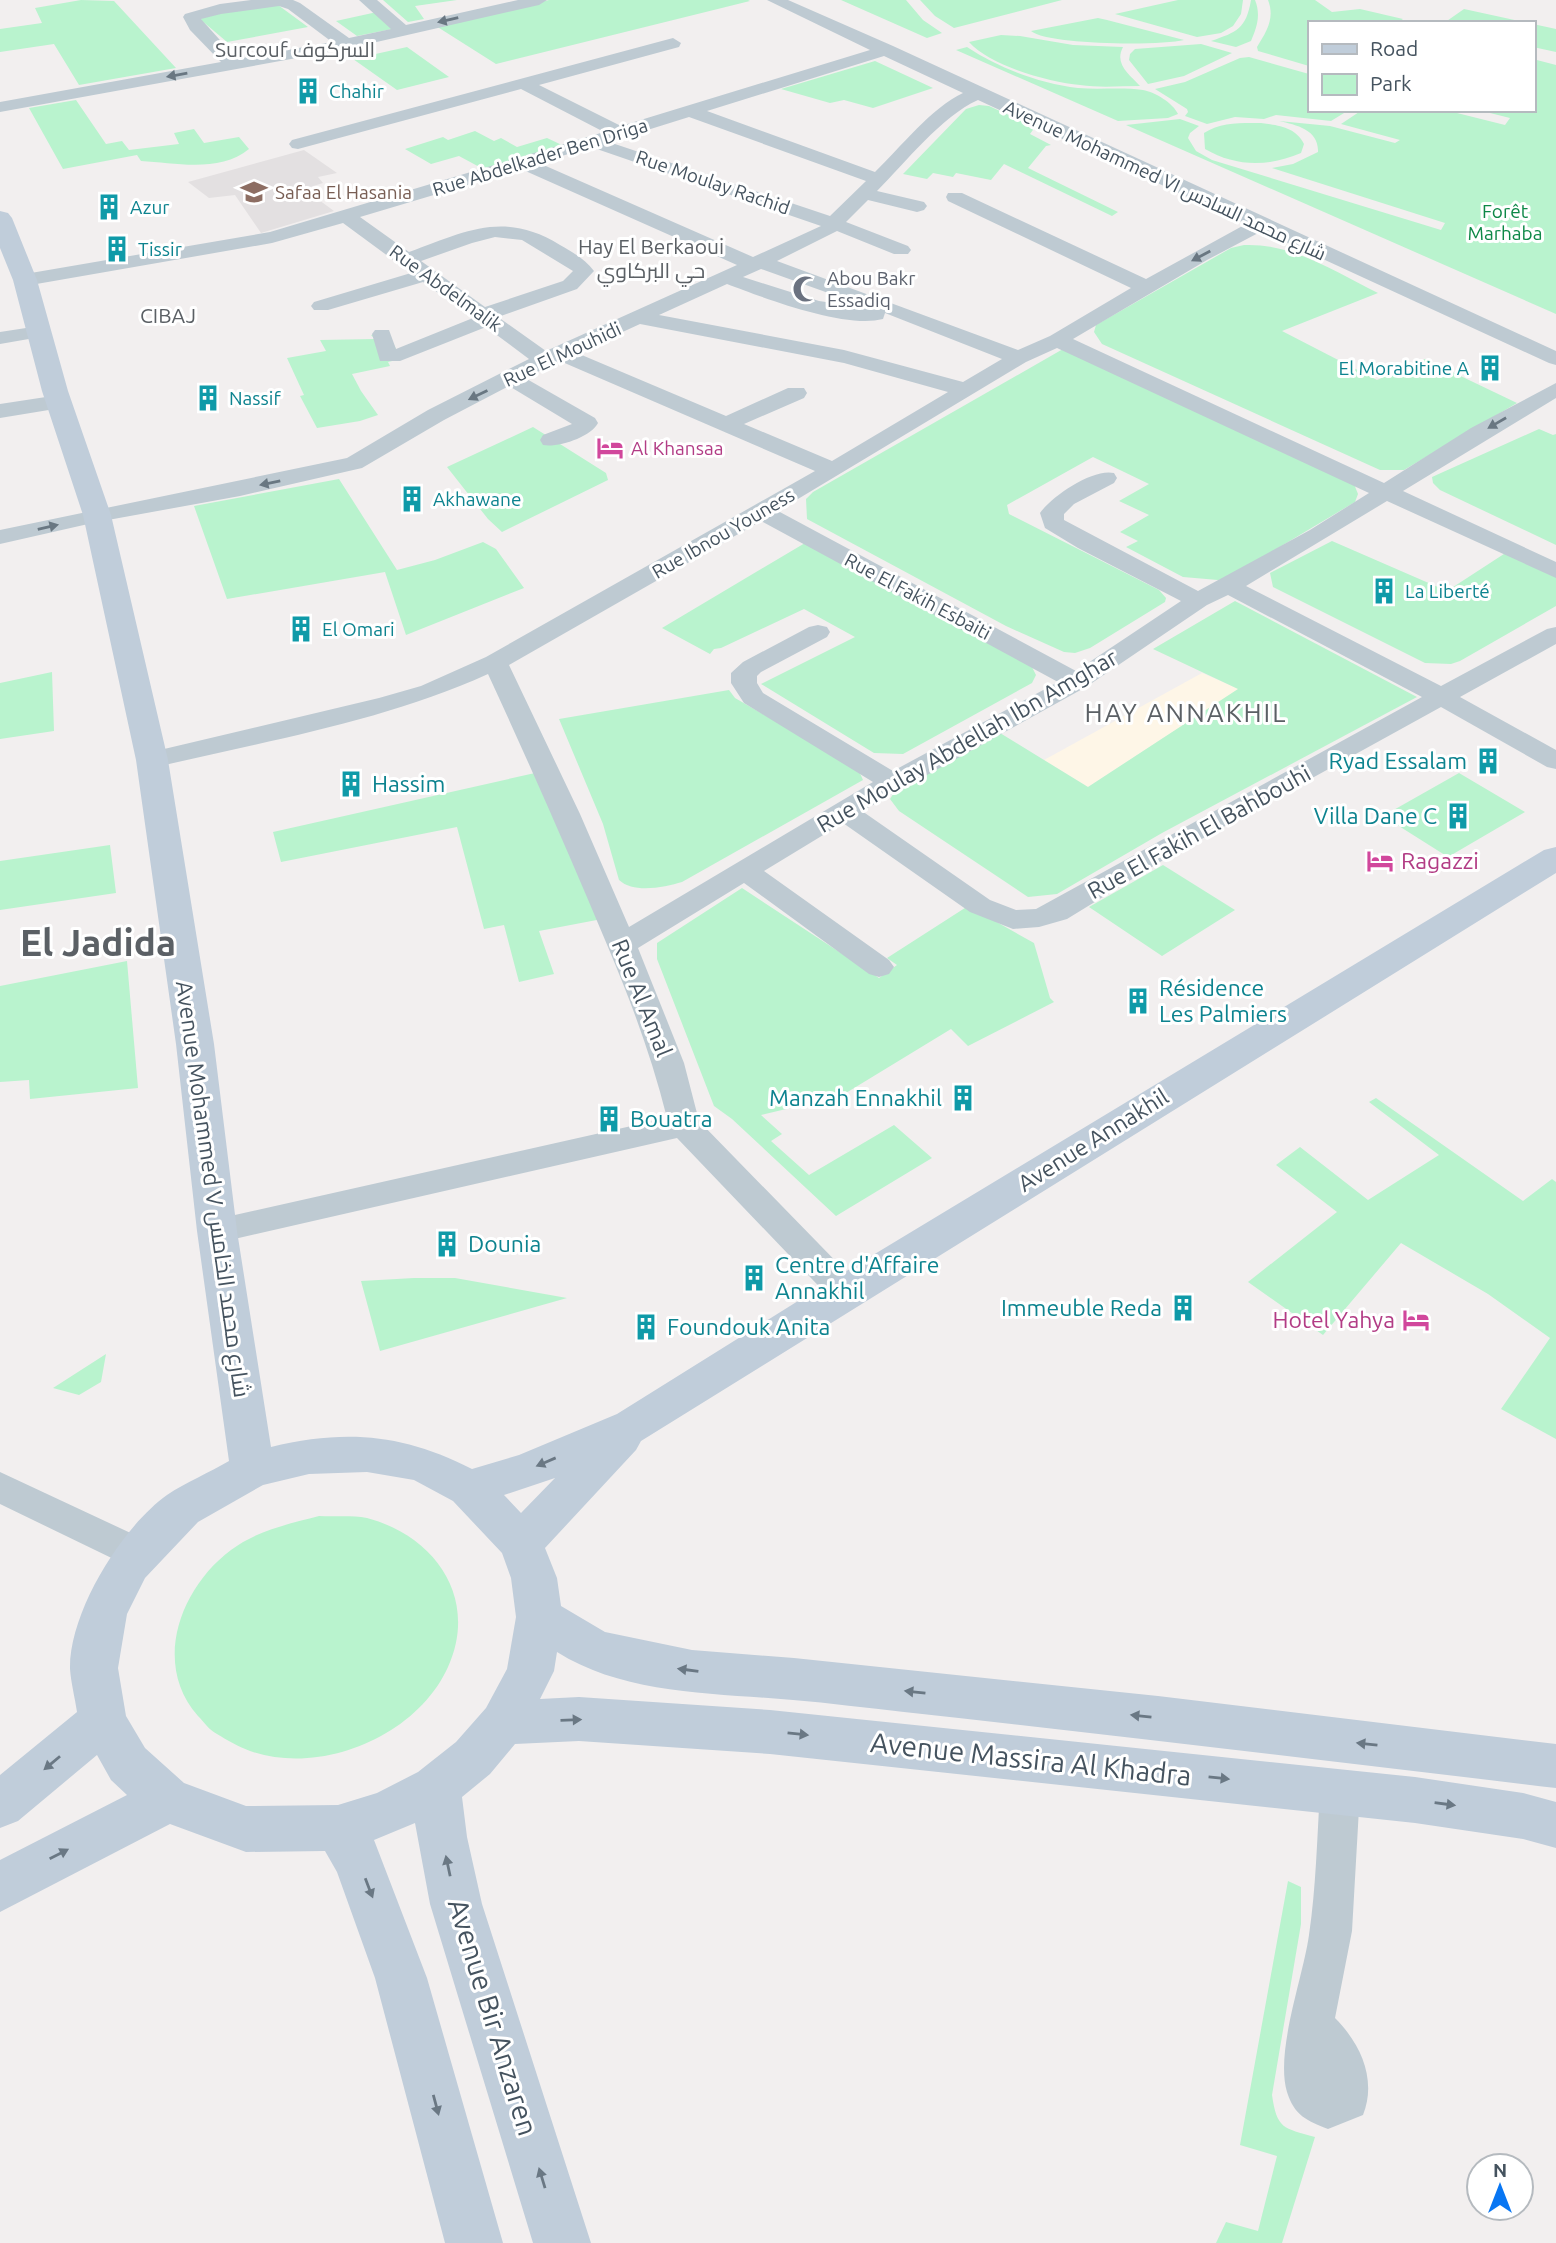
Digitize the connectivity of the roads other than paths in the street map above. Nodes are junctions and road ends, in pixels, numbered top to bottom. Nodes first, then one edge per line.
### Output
1 (367, 0) edge
2 (539, 0) edge
3 (775, 0) edge
4 (402, 30) junction
5 (673, 43) dead end
6 (346, 44) junction
7 (887, 50) junction
8 (234, 65) junction
9 (524, 84) junction
10 (978, 93) junction
11 (0, 107) edge
12 (690, 111) junction
13 (619, 132) junction
14 (590, 141) junction
15 (298, 144) dead end
16 (520, 162) junction
17 (878, 179) junction
18 (864, 194) junction
19 (955, 197) dead end
20 (917, 206) dead end
21 (346, 216) junction
22 (0, 218) edge
23 (835, 224) junction
24 (1261, 225) junction
25 (901, 250) dead end
26 (409, 260) junction
27 (757, 263) junction
28 (426, 274) junction
29 (728, 278) junction
30 (25, 279) junction
31 (1146, 287) junction
32 (321, 306) dead end
33 (905, 314) junction
34 (486, 317) junction
35 (640, 318) junction
36 (39, 332) junction
37 (382, 334) dead end
38 (0, 338) edge
39 (1057, 340) junction
40 (552, 356) junction
41 (1019, 358) junction
42 (1556, 359) edge
43 (510, 378) junction
44 (1556, 389) edge
45 (965, 390) junction
46 (796, 393) dead end
47 (59, 402) junction
48 (0, 411) edge
49 (726, 424) junction
50 (551, 440) dead end
51 (833, 470) junction
52 (1106, 478) dead end
53 (1384, 492) junction
54 (760, 511) junction
55 (97, 515) junction
56 (0, 537) edge
57 (1556, 571) edge
58 (1228, 586) junction
59 (1198, 600) junction
60 (818, 632) dead end
61 (1556, 634) edge
62 (495, 662) junction
63 (1077, 682) junction
64 (1442, 698) junction
65 (152, 760) junction
66 (1556, 761) edge
67 (892, 782) junction
68 (845, 812) junction
69 (1556, 858) edge
70 (744, 870) junction
71 (621, 945) junction
72 (879, 967) dead end
73 (684, 1125) junction
74 (217, 1231) junction
75 (845, 1292) junction
76 (632, 1426) junction
77 (252, 1471) junction
78 (0, 1487) edge
79 (469, 1488) junction
80 (521, 1543) junction
81 (139, 1554) junction
82 (539, 1617) junction
83 (103, 1720) junction
84 (503, 1723) junction
85 (1553, 1761) edge
86 (436, 1788) junction
87 (1340, 1791) junction
88 (167, 1800) junction
89 (0, 1805) edge
90 (1539, 1820) edge
91 (338, 1828) junction
92 (0, 1888) edge
93 (1313, 2027) dead end
94 (474, 2243) edge
95 (562, 2243) edge

1 - 4 street
2 -> 4 street
3 - 7 street, Avenue Mohammed VI شارع محمد السادس
4 - 6 street
5 - 9 street
6 - 8 street
6 - 8 street
7 - 10 street, Avenue Mohammed VI شارع محمد السادس
7 - 12 street, Rue Abdelkader Ben Driga
8 -> 11 street
9 - 13 street
9 - 15 street
10 - 17 street, Rue El Mouhidi
10 - 24 street, Avenue Mohammed VI شارع محمد السادس
12 - 13 street, Rue Abdelkader Ben Driga
12 - 17 street
13 - 14 street, Rue Abdelkader Ben Driga
14 - 16 street, Rue Abdelkader Ben Driga
14 - 23 street, Rue Moulay Rachid
16 - 21 street, Rue Abdelkader Ben Driga
16 - 27 street
17 - 18 street, Rue El Mouhidi
18 - 20 street
18 - 23 street, Rue El Mouhidi
19 - 31 street
21 - 26 street, Rue Abdelmalik
21 - 30 street, Rue Abdelkader Ben Driga
22 - 30 street, Avenue Mohammed V شارع محمد الخامس
23 - 25 street, Rue Moulay Rachid
23 - 27 street, Rue El Mouhidi
24 -> 31 street, Rue Ibnou Youness
24 - 42 street, Avenue Mohammed VI شارع محمد السادس
26 - 28 street, Rue Abdelmalik
26 - 34 street
27 - 29 street, Rue El Mouhidi
27 - 33 street
28 - 32 street
28 - 34 street, Rue Abdelmalik
29 - 33 street
29 - 35 street, Rue El Mouhidi
30 - 36 street, Avenue Mohammed V شارع محمد الخامس
31 - 39 street, Rue Ibnou Youness
33 - 41 street
34 - 37 street
34 - 40 street, Rue Abdelmalik
35 - 40 street, Rue El Mouhidi
35 - 45 street
36 - 38 street
36 - 47 street, Avenue Mohammed V شارع محمد الخامس
39 - 41 street, Rue Ibnou Youness
39 - 53 street
40 - 43 street, Rue El Mouhidi
40 - 49 street, Rue Abdelmalik
41 - 45 street, Rue Ibnou Youness
43 - 50 street
43 -> 55 street, Rue El Mouhidi
44 -> 53 street, Rue Moulay Abdellah Ibn Amghar
45 - 51 street, Rue Ibnou Youness
46 - 49 street
47 - 48 street
47 - 55 street, Avenue Mohammed V شارع محمد الخامس
49 - 51 street, Rue Abdelmalik
51 - 54 street, Rue Ibnou Youness
52 - 59 street
53 - 57 street
53 - 58 street, Rue Moulay Abdellah Ibn Amghar
54 - 62 street, Rue Ibnou Youness
54 - 63 street, Rue El Fakih Esbaiti
56 -> 55 street, Rue El Mouhidi
55 - 65 street, Avenue Mohammed V شارع محمد الخامس
58 - 59 street, Rue Moulay Abdellah Ibn Amghar
58 - 64 street
59 - 63 street, Rue Moulay Abdellah Ibn Amghar
60 - 67 street
61 - 64 street, Rue El Fakih El Bahbouhi
62 - 65 street, Rue Ibnou Youness
62 - 71 street, Rue Al Amal
63 - 67 street, Rue Moulay Abdellah Ibn Amghar
64 - 66 street
64 - 68 street, Rue El Fakih El Bahbouhi
65 - 74 street, Avenue Mohammed V شارع محمد الخامس
67 - 68 street, Rue Moulay Abdellah Ibn Amghar
68 - 70 street, Rue Moulay Abdellah Ibn Amghar
69 - 75 street, Avenue Annakhil
70 - 71 street, Rue Moulay Abdellah Ibn Amghar
70 - 72 street
71 - 73 street, Rue Al Amal
73 - 74 street
73 - 75 street
74 - 77 street, Avenue Mohammed V شارع محمد الخامس
75 - 76 street, Avenue Annakhil
76 -> 79 street, Avenue Annakhil
76 - 80 street, Avenue Annakhil
77 - 79 street
77 - 81 street
78 - 81 street
79 - 80 street
80 - 82 street
81 - 83 street
82 - 84 street
85 -> 82 street
83 - 88 street
83 -> 89 street
84 - 86 street
84 -> 87 street, Avenue Massira Al Khadra
85 - 90 street
86 - 91 street
95 -> 86 street, Avenue Bir Anzaren
87 -> 90 street, Avenue Massira Al Khadra
87 - 93 street
88 - 91 street
92 -> 88 street
91 -> 94 street

